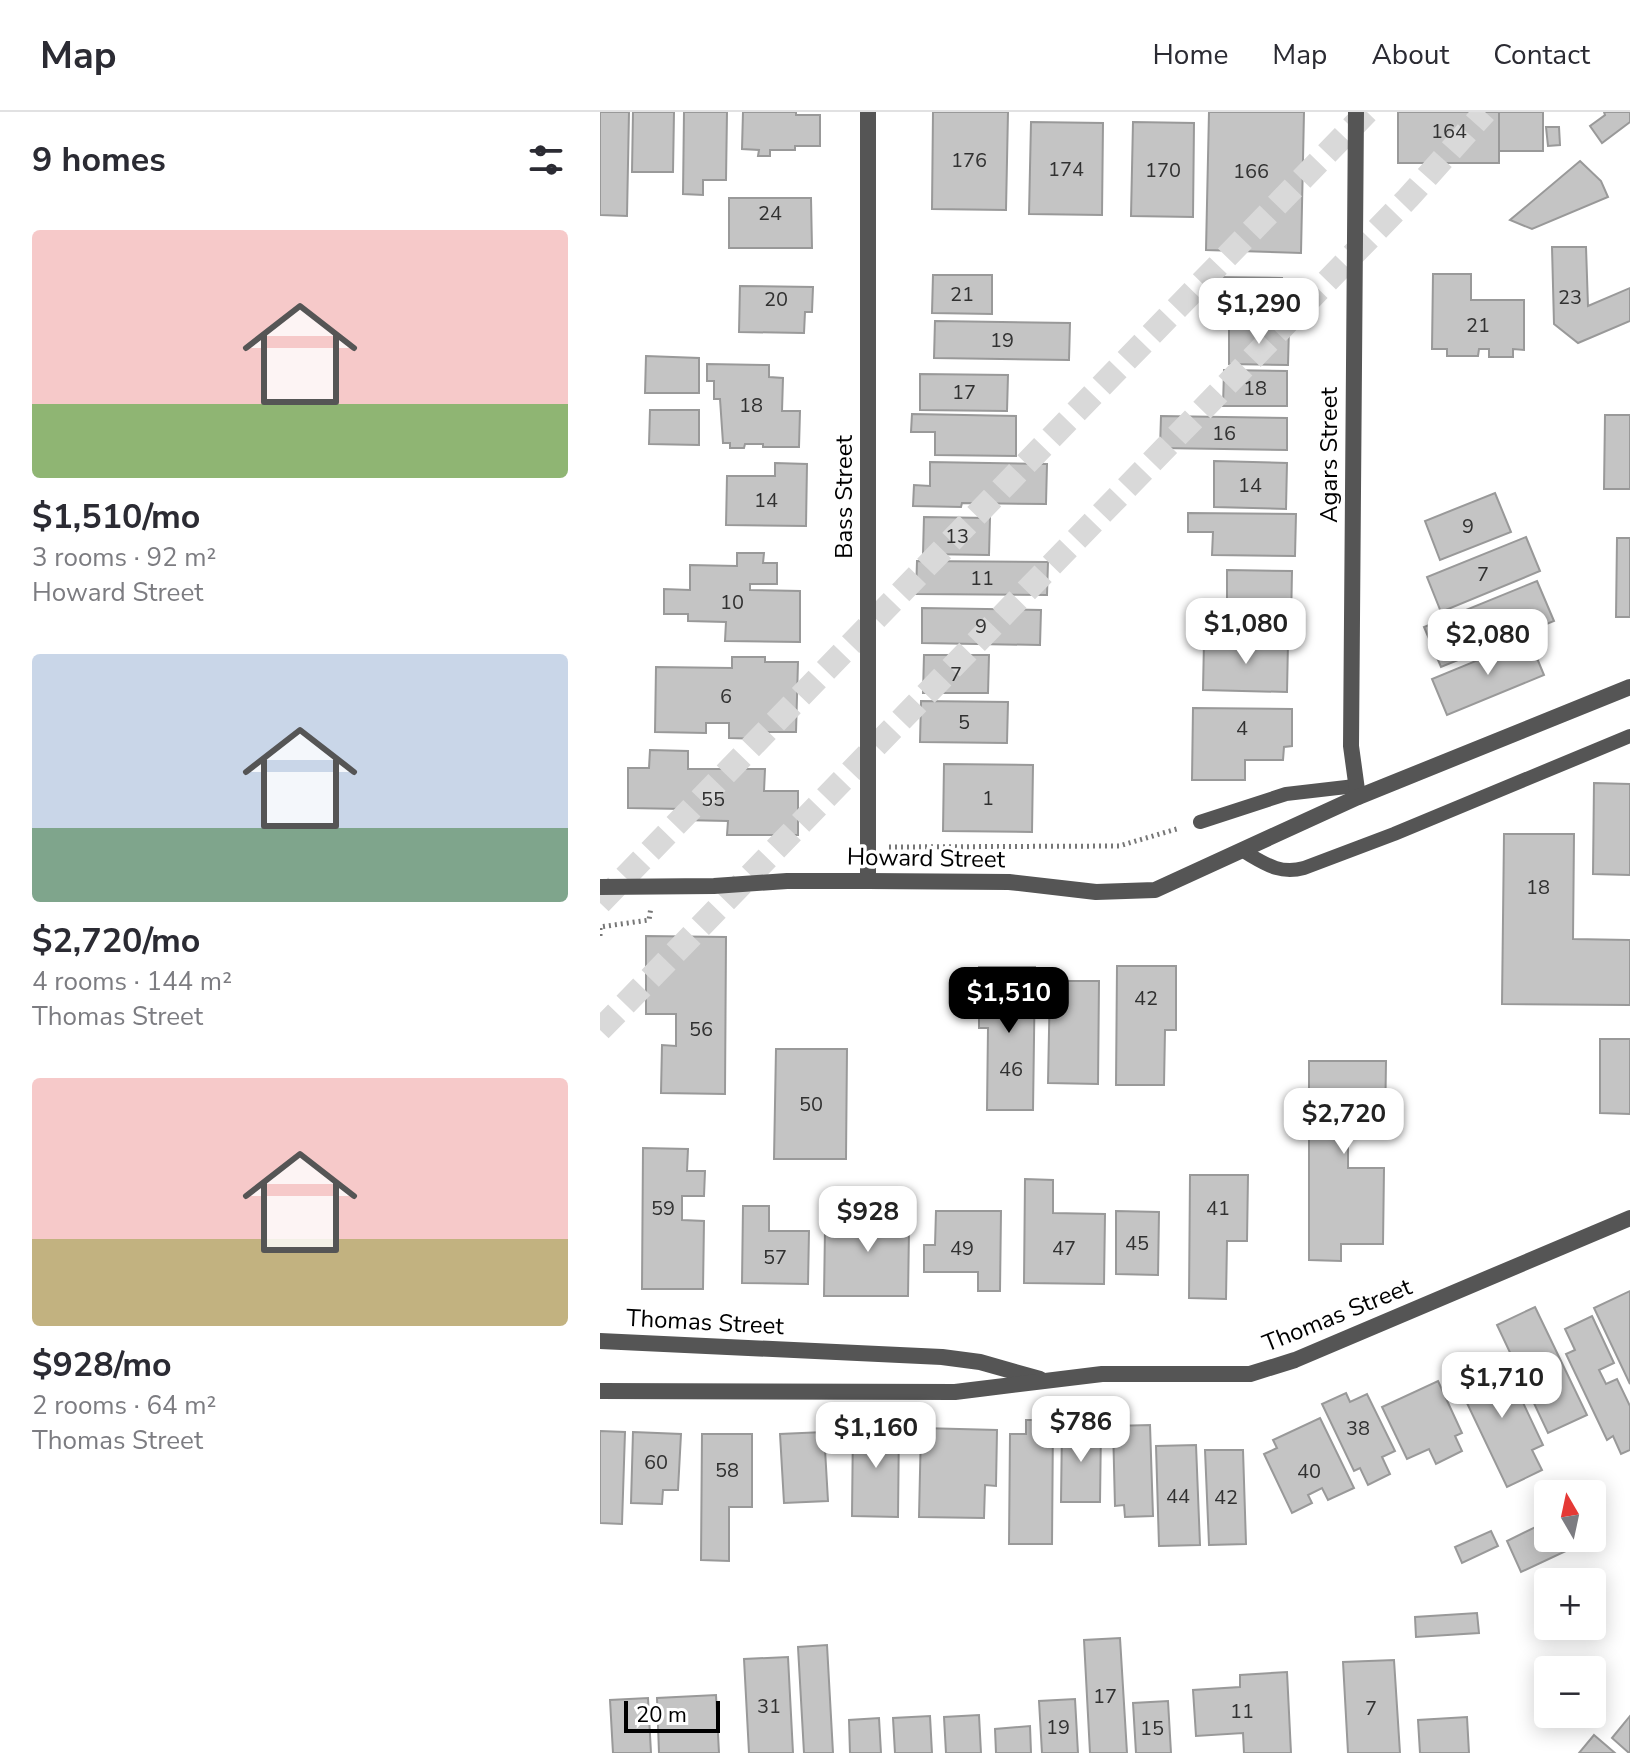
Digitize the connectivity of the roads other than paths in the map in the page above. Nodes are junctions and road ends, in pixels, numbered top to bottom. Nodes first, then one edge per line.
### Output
1 (868, 112) edge
2 (1356, 112) edge
3 (1630, 687) edge
4 (1630, 736) edge
5 (1356, 792) junction
6 (1200, 822) road end
7 (1243, 851) junction
8 (868, 881) junction
9 (600, 887) edge
10 (1630, 1218) edge
11 (600, 1341) edge
12 (1045, 1381) junction
13 (600, 1391) edge

1 - 8 street, Bass Street
2 - 5 street, Agars Street
3 - 5 street, Howard Street
4 - 7 lane
5 - 6 lane
5 - 7 street, Howard Street
7 - 8 street, Howard Street
8 - 9 street, Howard Street
10 - 12 street, Thomas Street
11 - 12 street, Thomas Street
12 - 13 street, Thomas Street

